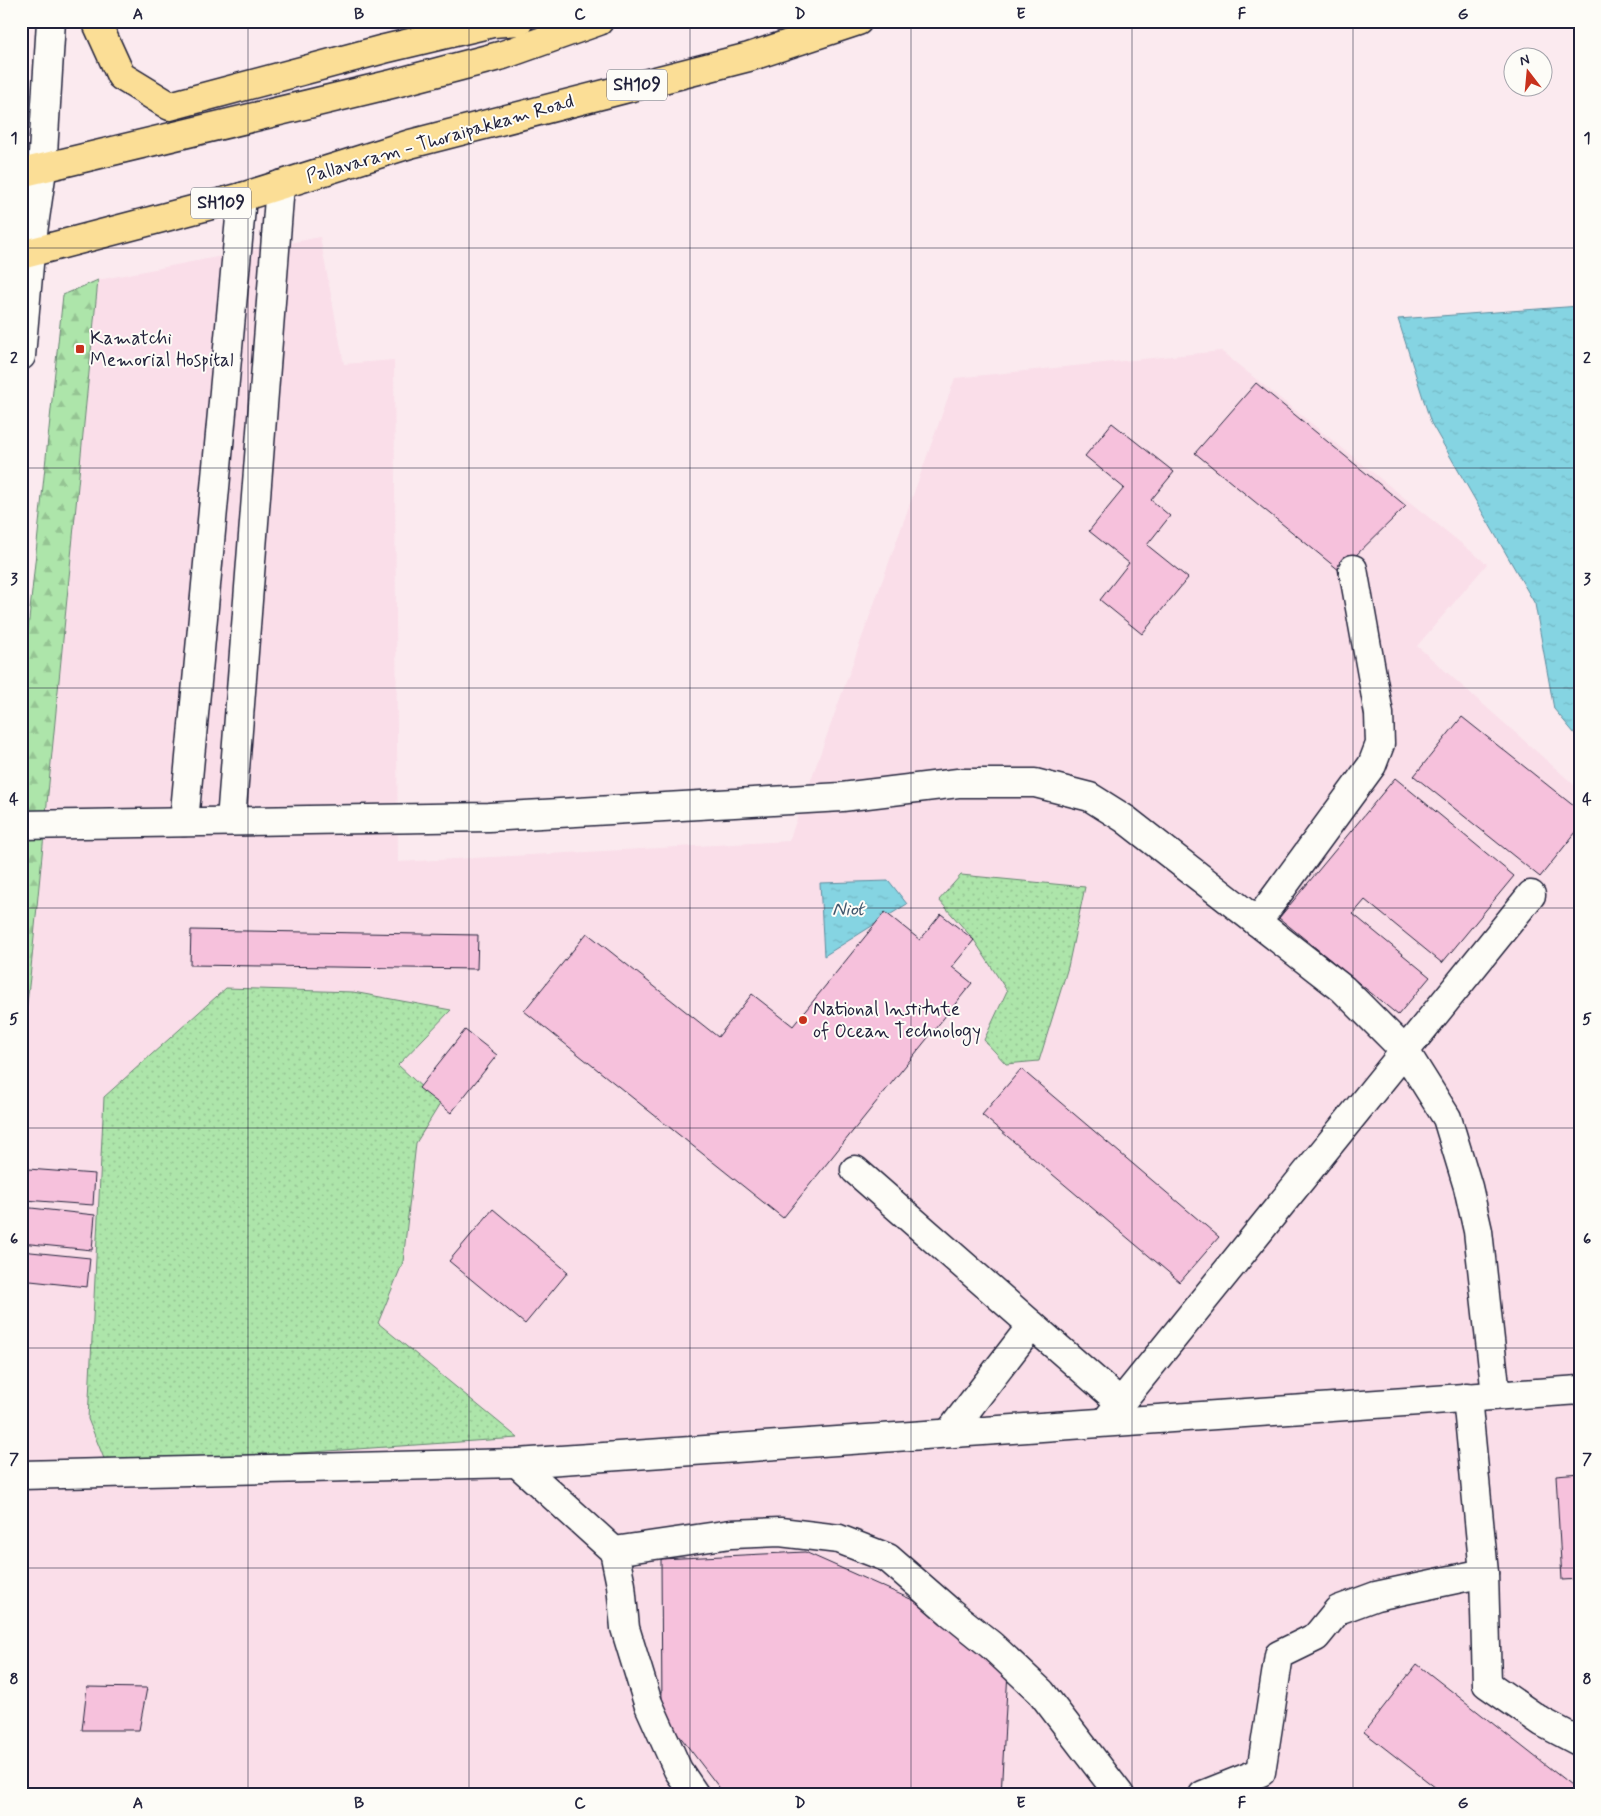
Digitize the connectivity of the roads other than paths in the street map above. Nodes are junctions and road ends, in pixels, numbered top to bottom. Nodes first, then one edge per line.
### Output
1 (51, 21) edge
2 (96, 21) edge
3 (599, 21) edge
4 (858, 21) edge
5 (506, 22) edge
6 (32, 172) edge
7 (280, 185) junction
8 (242, 197) junction
9 (26, 254) edge
10 (21, 356) edge
11 (1353, 568) dead end
12 (231, 821) junction
13 (184, 822) junction
14 (21, 825) edge
15 (1531, 895) dead end
16 (1257, 922) junction
17 (1404, 1051) junction
18 (856, 1170) dead end
19 (1032, 1325) junction
20 (1580, 1390) edge
21 (1496, 1395) junction
22 (1467, 1397) junction
23 (1113, 1413) junction
24 (949, 1433) junction
25 (517, 1463) junction
26 (21, 1475) edge
27 (614, 1551) junction
28 (1484, 1573) junction
29 (1580, 1742) edge
30 (695, 1795) edge
31 (1120, 1795) edge
32 (1203, 1795) edge

1 - 6 street
2 - 5 main road
3 - 6 main road
4 - 7 main road, Pallavaram - Thoraipakkam Road / SH109
6 - 9 street
7 - 8 main road, Pallavaram - Thoraipakkam Road / SH109
7 - 12 street
8 - 9 main road, Pallavaram - Thoraipakkam Road / SH109
8 - 13 street
9 - 10 street
11 - 16 street
12 - 13 street
12 - 16 street
13 - 14 street
15 - 17 street
16 - 17 street
17 - 21 street
17 - 23 street
18 - 19 street
19 - 23 street
19 - 24 street
20 - 21 street
21 - 22 street
22 - 23 street
22 - 28 street
23 - 24 street
24 - 25 street
25 - 26 street
25 - 27 street
27 - 30 street
27 - 31 street
28 - 29 street
28 - 32 street

